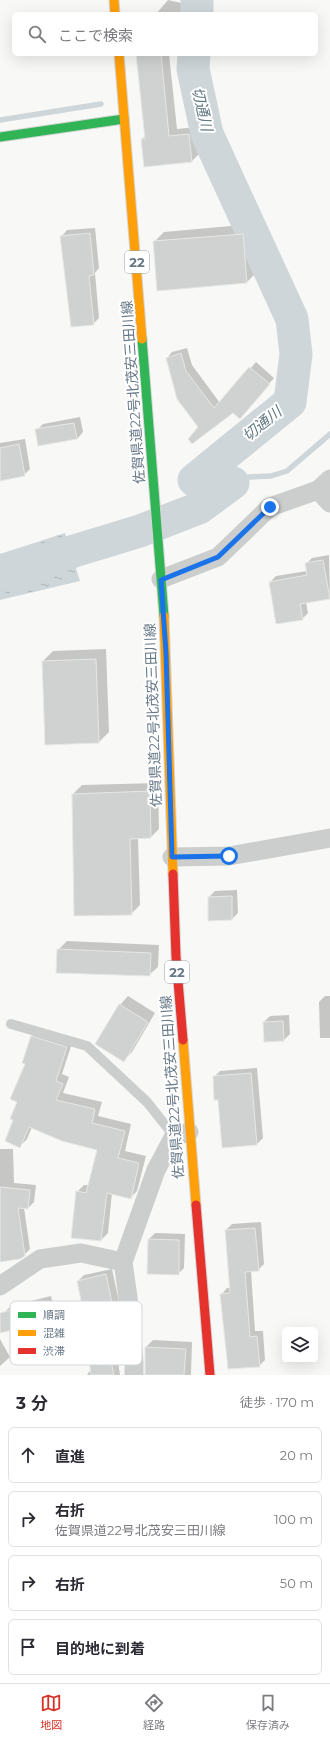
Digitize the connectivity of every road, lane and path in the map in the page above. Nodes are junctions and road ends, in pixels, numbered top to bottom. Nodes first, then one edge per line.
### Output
1 (114, 0) edge
2 (115, 12) edge
3 (119, 56) edge
4 (124, 119) junction
5 (0, 137) edge
6 (326, 491) edge
7 (161, 574) junction
8 (330, 838) edge
9 (172, 857) junction
10 (11, 1024) dead end
11 (182, 1134) junction
12 (123, 1262) junction
13 (0, 1286) edge
14 (128, 1301) edge
15 (210, 1375) edge

1 - 2 main road
3 - 4 main road, 佐賀県道22号北茂安三田川線 / 22
4 - 5 main road
4 - 7 main road, 佐賀県道22号北茂安三田川線 / 22
6 - 7 street
7 - 9 main road, 佐賀県道22号北茂安三田川線 / 22
8 - 9 street
9 - 11 main road, 佐賀県道22号北茂安三田川線 / 22
10 - 11 lane
11 - 12 street
11 - 15 main road, 佐賀県道22号北茂安三田川線 / 22
12 - 13 street
12 - 14 street

